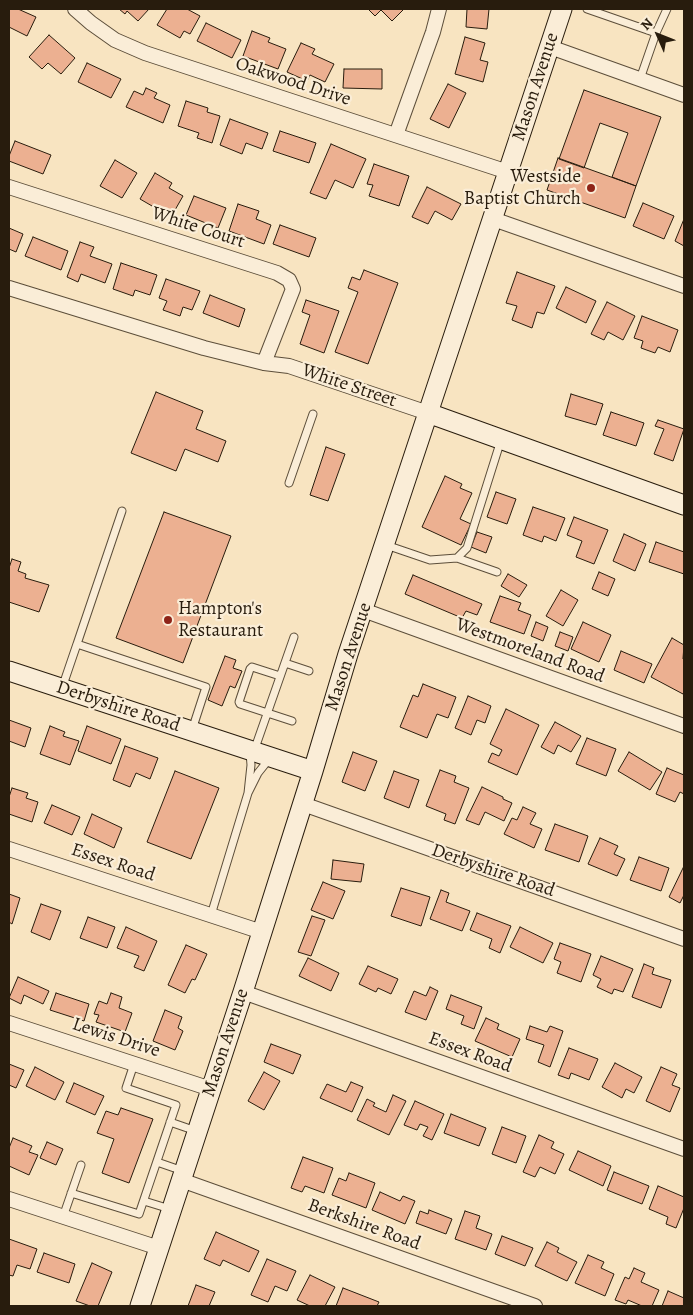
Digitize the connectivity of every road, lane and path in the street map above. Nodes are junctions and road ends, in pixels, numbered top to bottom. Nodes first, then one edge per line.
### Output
1 (75, 9) edge
2 (440, 9) edge
3 (562, 9) edge
4 (587, 9) edge
5 (667, 9) edge
6 (656, 33) junction
7 (550, 47) junction
8 (640, 79) junction
9 (683, 92) edge
10 (396, 135) junction
11 (508, 172) junction
12 (9, 187) edge
13 (492, 219) junction
14 (684, 286) edge
15 (9, 288) edge
16 (264, 364) junction
17 (428, 413) junction
18 (313, 414) dead end
19 (502, 439) junction
20 (289, 483) dead end
21 (684, 504) edge
22 (122, 511) dead end
23 (386, 544) junction
24 (457, 558) junction
25 (497, 572) dead end
26 (363, 610) junction
27 (294, 636) dead end
28 (77, 644) junction
29 (285, 663) junction
30 (9, 671) edge
31 (309, 671) dead end
32 (280, 676) junction
33 (62, 689) junction
34 (268, 713) junction
35 (292, 721) dead end
36 (684, 726) edge
37 (191, 731) junction
38 (258, 753) junction
39 (313, 771) junction
40 (248, 793) junction
41 (303, 804) junction
42 (9, 849) edge
43 (211, 915) junction
44 (262, 932) junction
45 (684, 939) edge
46 (243, 992) junction
47 (9, 1023) edge
48 (134, 1064) junction
49 (211, 1089) junction
50 (170, 1122) junction
51 (198, 1131) junction
52 (684, 1149) edge
53 (157, 1162) junction
54 (81, 1164) dead end
55 (183, 1176) junction
56 (71, 1193) junction
57 (9, 1199) edge
58 (144, 1200) junction
59 (171, 1210) junction
60 (63, 1217) junction
61 (159, 1248) junction
62 (140, 1306) edge
63 (534, 1306) edge

1 - 10 street, Oakwood Drive
2 - 10 street
3 - 7 main road, Mason Avenue
4 - 6 lane
5 - 6 lane
6 - 8 lane
7 - 8 street
7 - 11 main road, Mason Avenue
8 - 9 street
10 - 11 street, Oakwood Drive
11 - 13 main road, Mason Avenue
12 - 16 street, White Court
13 - 14 street
13 - 17 main road, Mason Avenue
15 - 16 street, White Street
16 - 17 street, White Street
17 - 19 main road, White Street
17 - 23 main road, Mason Avenue
18 - 20 lane
19 - 21 main road, White Street
19 - 24 lane
22 - 28 lane
23 - 24 lane
23 - 26 main road, Mason Avenue
24 - 25 lane
26 - 36 street, Westmoreland Road
26 - 39 main road, Mason Avenue
27 - 29 lane
28 - 33 lane
28 - 37 lane
29 - 31 lane
29 - 32 lane
30 - 33 main road, Derbyshire Road
32 - 34 lane
32 - 34 lane
33 - 37 main road, Derbyshire Road
34 - 35 lane
34 - 38 lane
37 - 38 main road, Derbyshire Road
38 - 39 main road, Derbyshire Road
38 - 40 lane
38 - 40 lane
39 - 41 main road, Mason Avenue
40 - 43 lane
41 - 44 main road, Mason Avenue
41 - 45 street, Derbyshire Road
42 - 43 street, Essex Road
43 - 44 street, Essex Road
44 - 46 main road, Mason Avenue
46 - 49 main road, Mason Avenue
46 - 52 street, Essex Road
47 - 48 street, Lewis Drive
48 - 49 street, Lewis Drive
48 - 50 lane
49 - 51 main road, Mason Avenue
50 - 51 lane
50 - 53 lane
51 - 55 main road, Mason Avenue
53 - 55 lane
53 - 58 lane
54 - 56 lane
55 - 59 main road, Mason Avenue
55 - 63 street, Berkshire Road
56 - 58 lane
56 - 60 lane
57 - 60 street
58 - 59 lane
59 - 61 main road, Mason Avenue
60 - 61 street
61 - 62 main road, Mason Avenue

